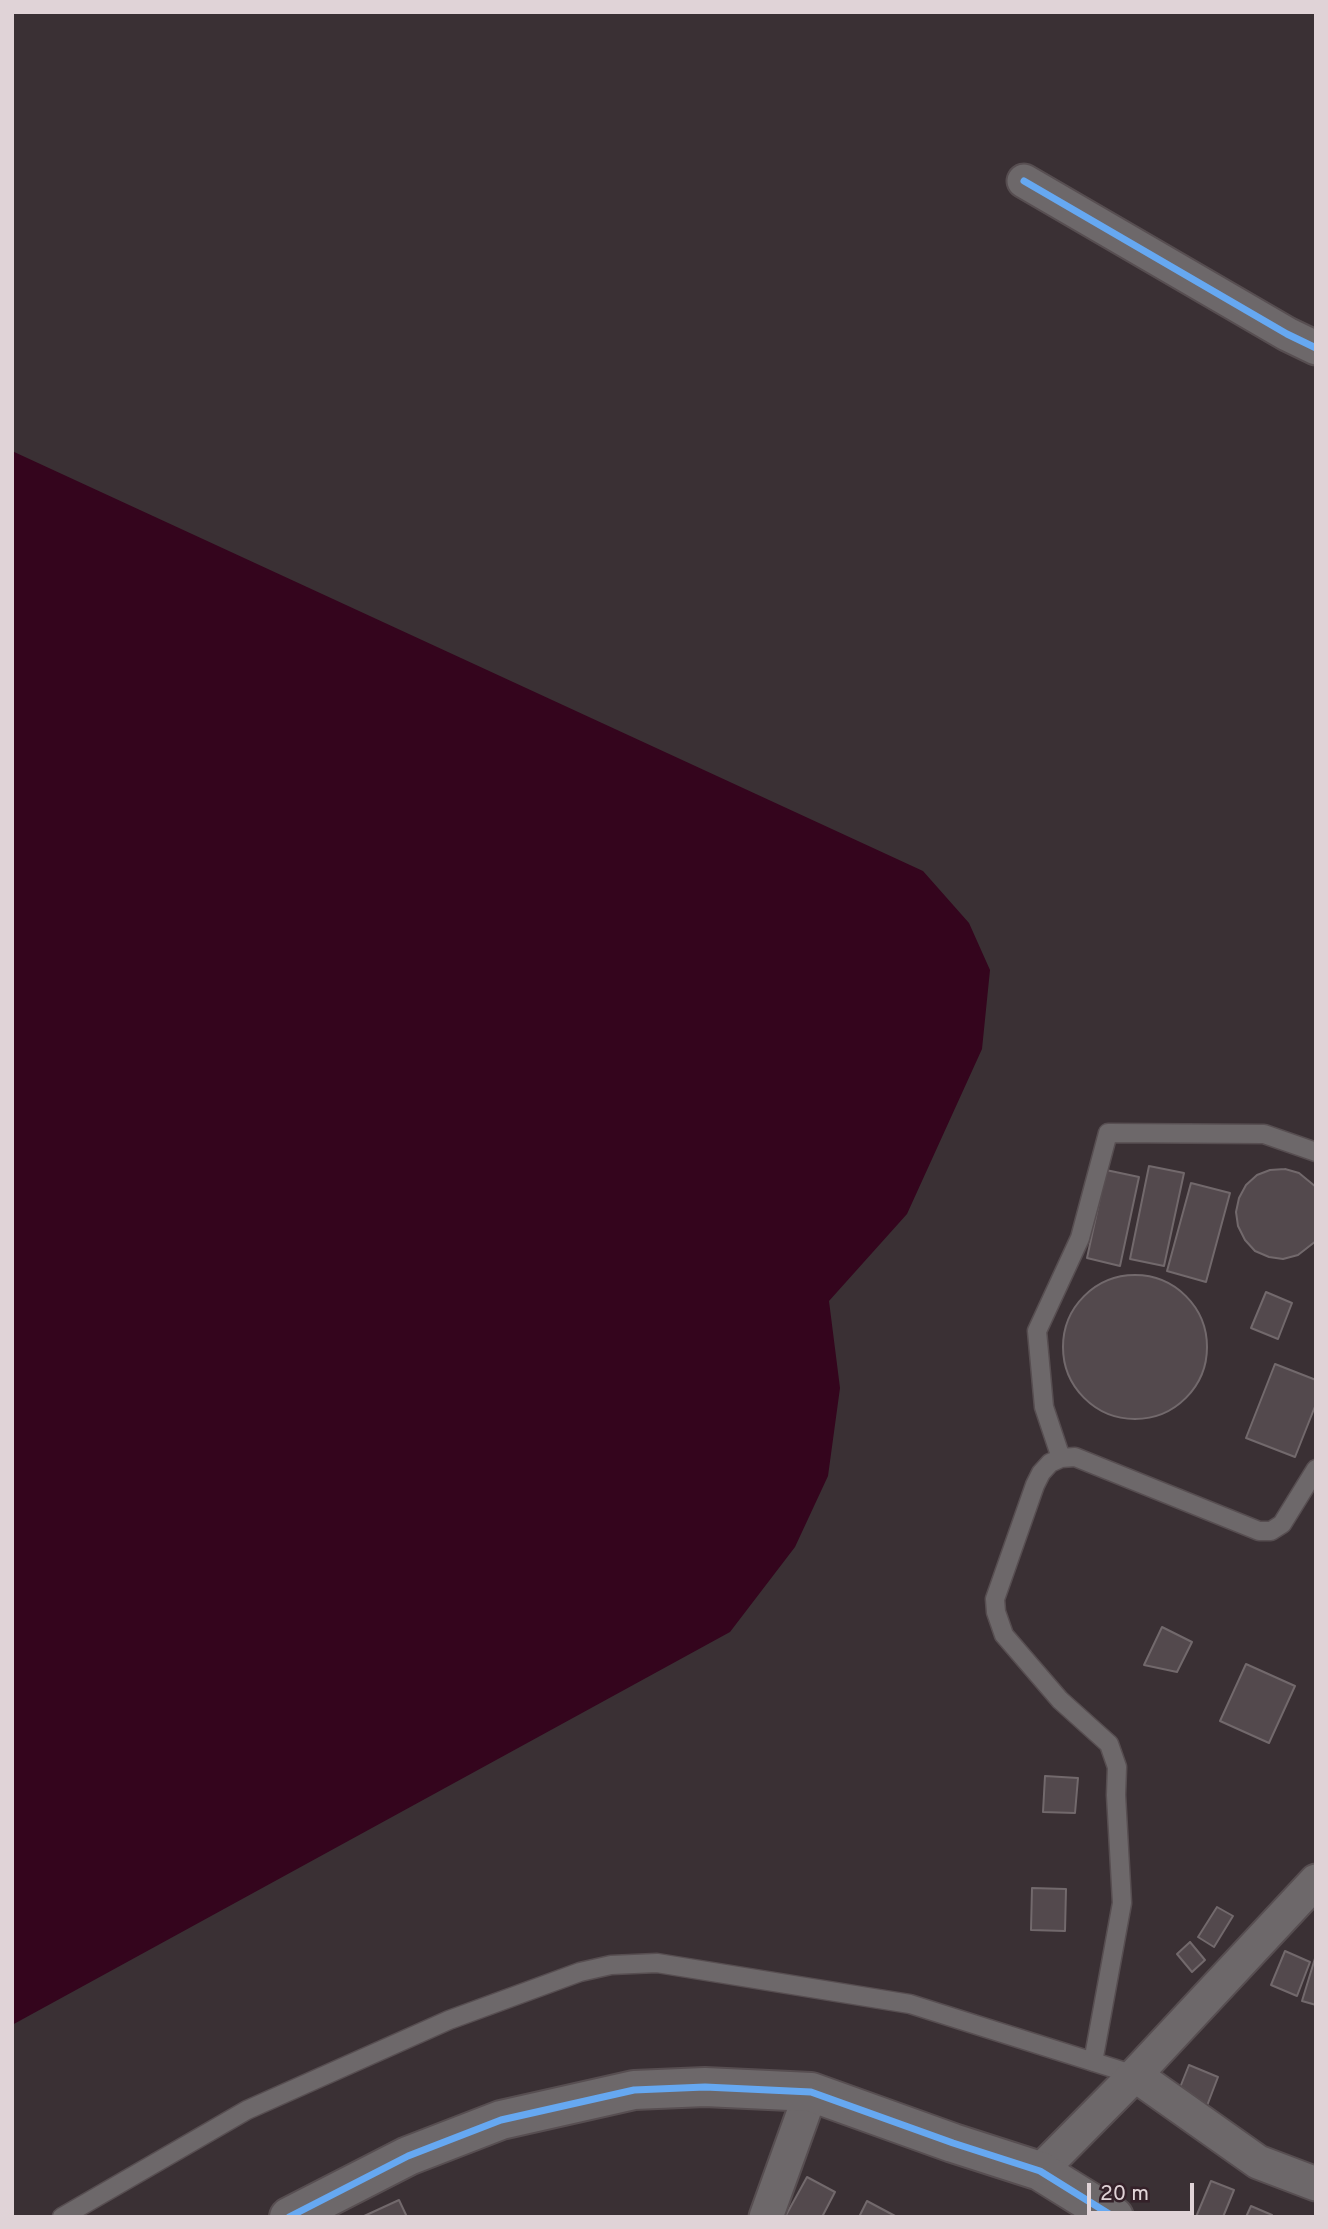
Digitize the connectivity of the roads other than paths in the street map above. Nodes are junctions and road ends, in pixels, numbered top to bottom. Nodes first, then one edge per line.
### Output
1 (1024, 181) dead end
2 (1316, 348) edge
3 (1316, 1152) edge
4 (1061, 1458) junction
5 (1316, 1469) edge
6 (1316, 1881) edge
7 (1093, 2062) junction
8 (1135, 2075) junction
9 (811, 2092) junction
10 (1040, 2171) junction
11 (1316, 2184) edge
12 (62, 2217) edge
13 (289, 2217) edge
14 (766, 2217) edge
15 (1114, 2217) edge

1 - 2 street
3 - 4 lane
4 - 5 lane
4 - 7 lane
6 - 8 street
7 - 8 lane
7 - 12 lane
8 - 10 street
8 - 11 street
9 - 10 street
9 - 13 street
9 - 14 street
10 - 15 street

